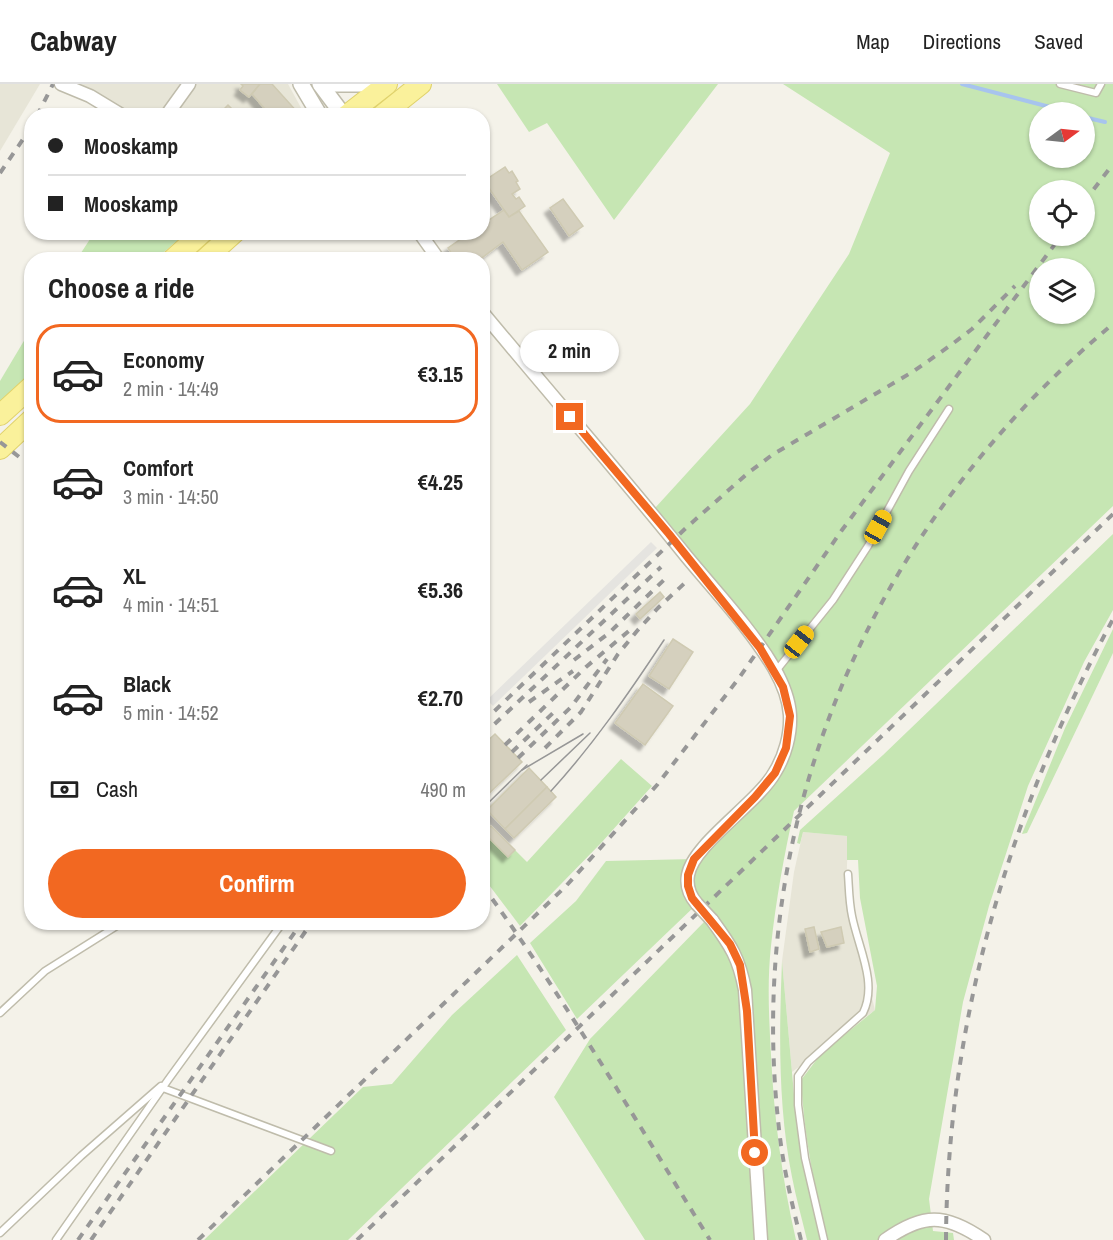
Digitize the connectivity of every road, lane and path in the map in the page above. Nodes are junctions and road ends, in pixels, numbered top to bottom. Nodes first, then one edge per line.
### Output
1 (61, 84) edge
2 (189, 84) edge
3 (301, 84) edge
4 (320, 84) edge
5 (334, 84) edge
6 (366, 84) edge
7 (387, 84) edge
8 (421, 84) edge
9 (1060, 84) edge
10 (1101, 84) edge
11 (110, 108) edge
12 (172, 108) edge
13 (315, 108) edge
14 (339, 108) edge
15 (356, 108) edge
16 (391, 108) edge
17 (194, 240) edge
18 (227, 240) edge
19 (424, 240) edge
20 (181, 252) edge
21 (213, 252) edge
22 (433, 252) edge
23 (490, 321) edge
24 (24, 393) edge
25 (949, 409) dead end
26 (0, 415) edge
27 (24, 426) edge
28 (0, 449) edge
29 (775, 672) junction
30 (848, 874) dead end
31 (110, 930) edge
32 (277, 930) edge
33 (0, 1013) edge
34 (168, 1080) junction
35 (163, 1088) junction
36 (331, 1151) dead end
37 (0, 1233) edge
38 (56, 1240) edge
39 (761, 1240) edge
40 (824, 1240) edge
41 (885, 1240) edge
42 (984, 1240) edge

1 - 11 street
2 - 12 street
3 - 13 street
4 - 14 street
5 - 6 street
7 - 15 main road
8 - 16 main road
9 - 10 lane
17 - 20 main road
18 - 21 main road
19 - 22 street
23 - 29 street
24 - 26 main road
25 - 29 lane
27 - 28 main road
29 - 39 street, bridge
30 - 40 lane
31 - 33 lane
32 - 34 lane
34 - 35 lane
34 - 37 lane
35 - 36 lane
35 - 38 lane
41 - 42 street

